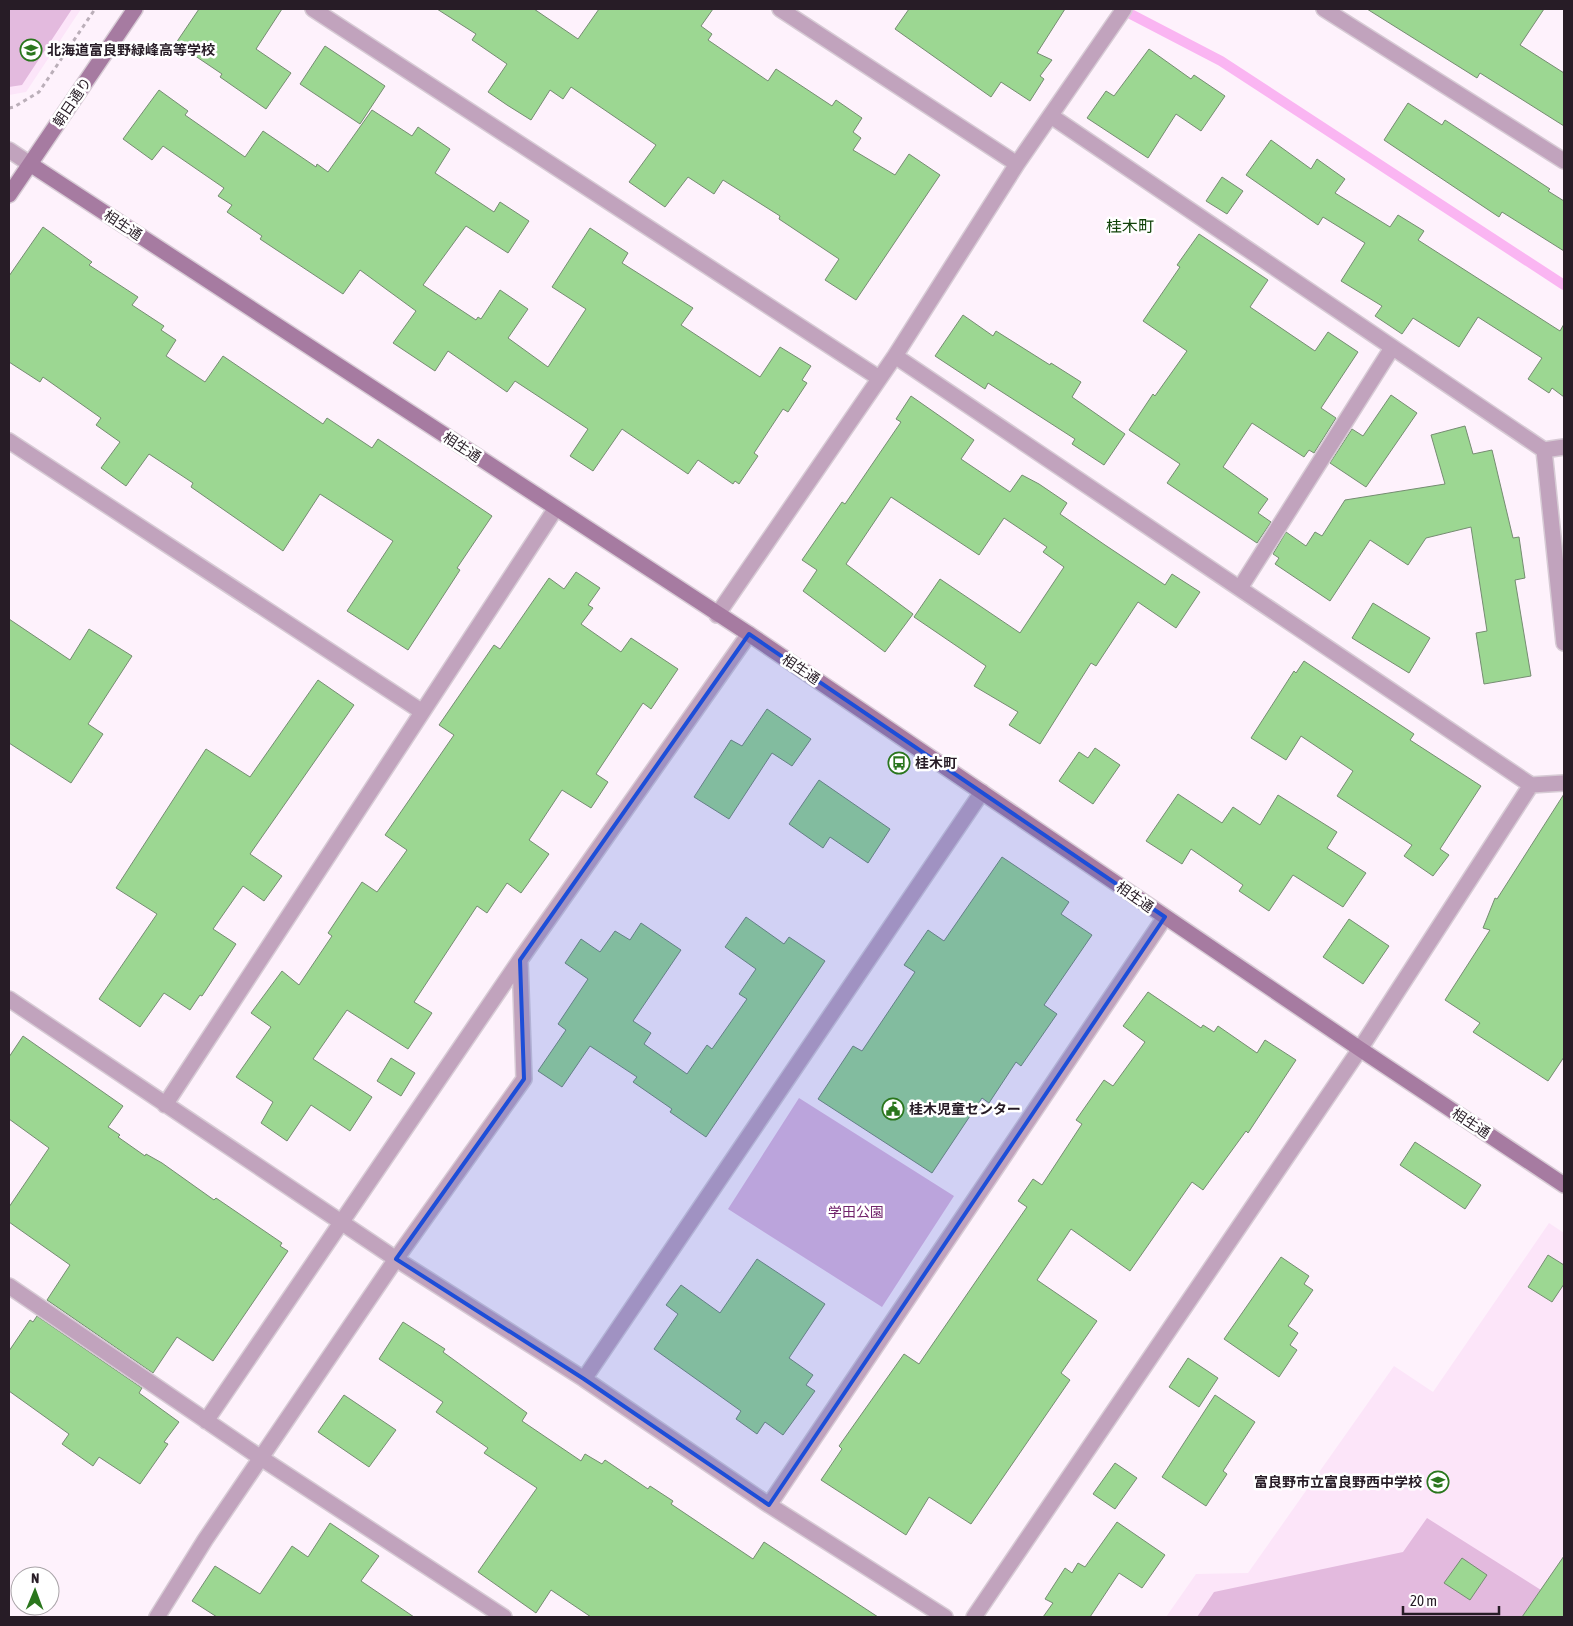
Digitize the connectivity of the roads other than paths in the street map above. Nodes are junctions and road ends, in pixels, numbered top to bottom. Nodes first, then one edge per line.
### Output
1 (135, 9) edge
2 (313, 9) edge
3 (780, 9) edge
4 (1124, 9) edge
5 (1324, 9) edge
6 (1051, 116) junction
7 (9, 150) edge
8 (1564, 161) edge
9 (30, 164) junction
10 (1016, 164) junction
11 (9, 195) edge
12 (1392, 348) junction
13 (895, 356) junction
14 (879, 378) junction
15 (9, 442) edge
16 (1564, 447) edge
17 (1544, 450) junction
18 (556, 508) junction
19 (1240, 588) junction
20 (717, 615) junction
21 (749, 634) junction
22 (1564, 643) edge
23 (421, 711) junction
24 (1564, 783) edge
25 (1530, 785) junction
26 (982, 792) junction
27 (1165, 917) junction
28 (520, 960) junction
29 (9, 999) edge
30 (1360, 1049) junction
31 (165, 1105) junction
32 (1564, 1185) edge
33 (340, 1222) junction
34 (396, 1259) junction
35 (9, 1286) edge
36 (584, 1379) junction
37 (206, 1421) junction
38 (261, 1458) junction
39 (770, 1505) junction
40 (157, 1617) edge
41 (504, 1617) edge
42 (945, 1617) edge
43 (974, 1617) edge

1 - 9 street, 朝日通り
2 - 14 street
3 - 10 street
4 - 6 street
5 - 8 street
6 - 10 street
6 - 12 street
7 - 9 street
9 - 11 street, 朝日通り
9 - 18 street, 相生通
10 - 13 street
12 - 17 street
12 - 19 street
13 - 14 street
13 - 19 street
14 - 20 street
15 - 23 street
16 - 17 street
17 - 22 street
18 - 20 street, 相生通
18 - 23 street
19 - 25 street
20 - 21 street, 相生通
21 - 26 street, 相生通
21 - 28 street
23 - 31 street
24 - 25 street
25 - 30 street
26 - 27 street, 相生通
26 - 36 street
27 - 30 street, 相生通
27 - 39 street
28 - 33 street
28 - 34 street
29 - 31 street
30 - 32 street, 相生通
30 - 43 street
31 - 33 street
33 - 34 street
33 - 37 street
34 - 36 street
34 - 38 street
35 - 37 street
36 - 39 street
37 - 38 street
38 - 40 street
38 - 41 street
39 - 42 street

